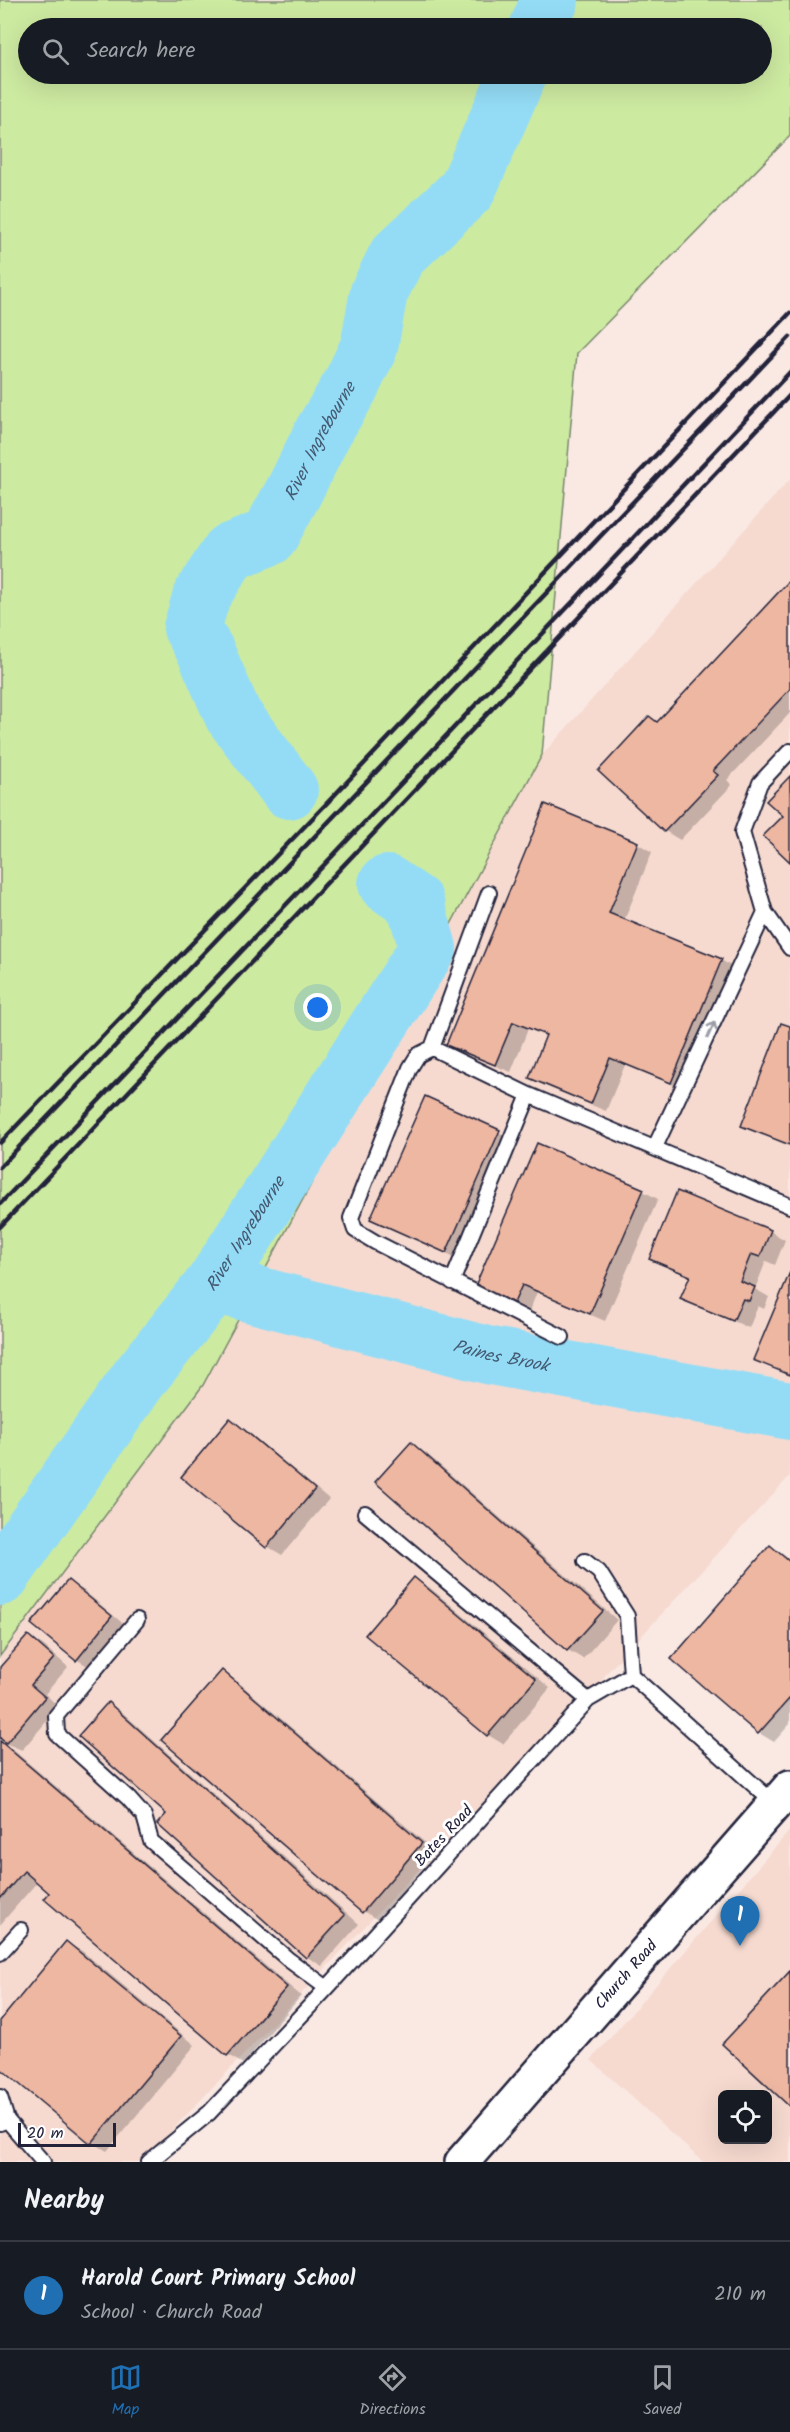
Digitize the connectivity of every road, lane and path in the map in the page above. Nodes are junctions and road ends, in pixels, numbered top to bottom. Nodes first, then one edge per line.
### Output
1 (790, 751) edge
2 (489, 893) dead end
3 (765, 912) junction
4 (790, 948) edge
5 (432, 1048) junction
6 (529, 1095) junction
7 (655, 1147) junction
8 (790, 1206) edge
9 (452, 1282) junction
10 (562, 1337) dead end
11 (365, 1513) dead end
12 (585, 1561) dead end
13 (137, 1620) dead end
14 (631, 1675) junction
15 (588, 1700) junction
16 (782, 1795) edge
17 (21, 1930) dead end
18 (0, 1953) edge
19 (327, 1988) junction
20 (0, 2097) edge
21 (3, 2121) edge
22 (43, 2162) edge
23 (149, 2162) edge
24 (462, 2162) edge

1 - 3 lane
2 - 5 lane
3 - 4 lane
7 -> 3 lane
5 - 6 lane
5 - 9 lane
6 - 7 lane
6 - 9 lane
7 - 8 lane
9 - 10 lane
11 - 15 lane
12 - 14 lane
13 - 19 lane
14 - 15 lane, Bates Road
14 - 16 lane
15 - 19 lane, Bates Road
16 - 24 street, Church Road
17 - 18 lane
19 - 23 lane, Bates Road
20 - 21 lane
21 - 22 lane

